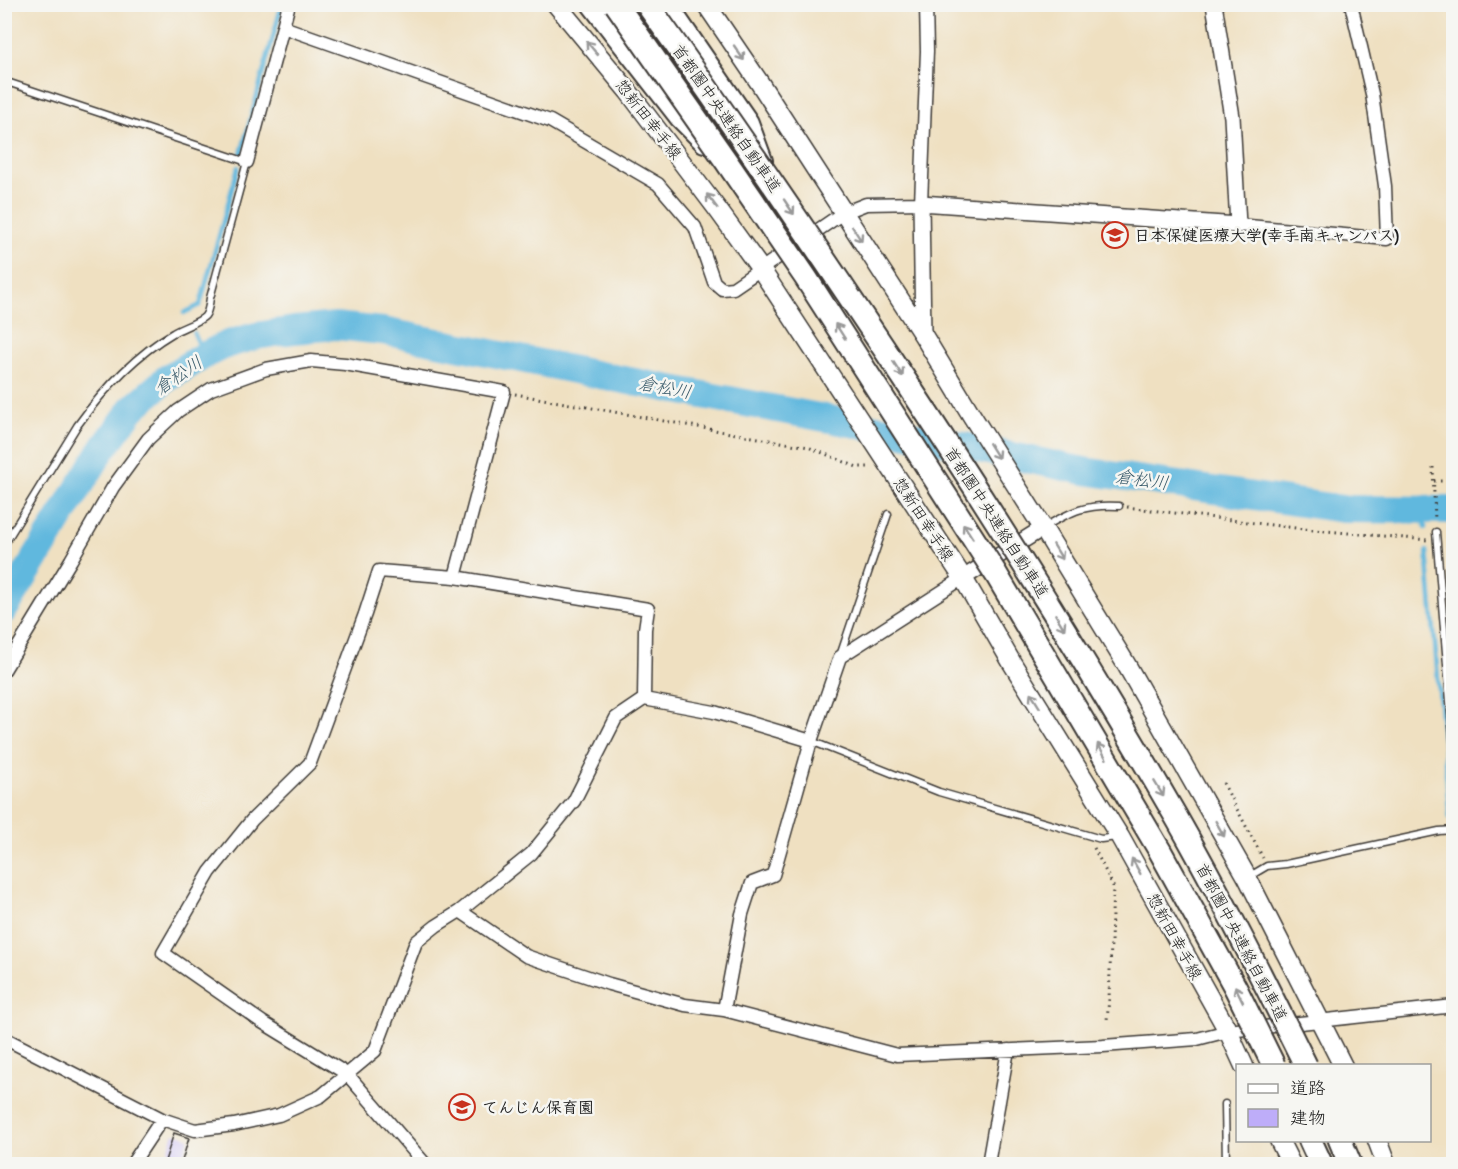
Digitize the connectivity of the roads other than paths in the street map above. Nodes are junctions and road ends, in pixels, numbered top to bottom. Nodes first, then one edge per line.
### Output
1 (289, 4) edge
2 (556, 4) edge
3 (593, 4) edge
4 (615, 4) edge
5 (647, 4) edge
6 (665, 4) edge
7 (706, 4) edge
8 (926, 4) edge
9 (1214, 4) edge
10 (1351, 4) edge
11 (283, 27) junction
12 (4, 81) edge
13 (726, 161) junction
14 (247, 162) junction
15 (766, 173) junction
16 (921, 203) junction
17 (843, 213) junction
18 (1238, 225) junction
19 (760, 268) junction
20 (923, 335) junction
21 (1119, 506) road end
22 (888, 514) dead end
23 (1043, 528) junction
24 (1436, 532) road end
25 (4, 545) edge
26 (456, 577) junction
27 (963, 578) junction
28 (840, 657) junction
29 (4, 670) edge
30 (644, 699) junction
31 (811, 741) junction
32 (1454, 749) edge
33 (1454, 830) edge
34 (1120, 837) junction
35 (1247, 877) junction
36 (460, 911) junction
37 (1454, 1006) edge
38 (724, 1010) junction
39 (1321, 1021) junction
40 (1228, 1031) junction
41 (4, 1038) edge
42 (1008, 1050) junction
43 (1244, 1064) edge
44 (1274, 1064) edge
45 (1306, 1064) edge
46 (1342, 1064) edge
47 (347, 1074) junction
48 (1225, 1104) dead end
49 (162, 1119) junction
50 (1280, 1142) edge
51 (1311, 1142) edge
52 (1341, 1142) edge
53 (1378, 1142) edge
54 (132, 1164) edge
55 (425, 1164) edge
56 (988, 1164) edge
57 (1226, 1164) edge
58 (1291, 1164) edge
59 (1321, 1164) edge
60 (1350, 1164) edge
61 (1386, 1164) edge

1 - 11 street
19 -> 2 main road, 惣新田幸手線
3 - 13 highway, bridge
4 - 13 highway, 首都圏中央連絡自動車道, bridge
5 - 15 highway, 首都圏中央連絡自動車道, bridge
6 - 15 highway, bridge
7 -> 17 main road
8 - 16 street
9 - 18 street
10 - 18 street
11 - 14 street
11 - 19 street
12 - 14 lane
44 -> 13 highway, 首都圏中央連絡自動車道, bridge
14 - 25 lane
15 -> 45 highway, 首都圏中央連絡自動車道, bridge
16 - 17 street
16 - 18 street
16 - 20 street
17 - 19 street
17 -> 20 main road
19 - 27 main road, 惣新田幸手線
20 -> 23 main road
21 - 23 lane
22 - 28 lane
23 - 27 street
23 -> 35 main road
24 - 32 lane
26 - 29 street
26 - 30 street
26 - 47 street
27 - 28 street
34 -> 27 main road, 惣新田幸手線
28 - 31 street
30 - 31 street
30 - 36 street
31 - 34 lane
31 - 38 street
33 - 35 lane
40 -> 34 main road, 惣新田幸手線
35 - 39 main road
36 - 38 street
36 - 47 street
37 - 39 street
38 - 42 street
39 - 40 street
39 - 46 main road
40 - 42 street
40 - 43 main road, 惣新田幸手線
41 - 49 street
42 - 56 street
47 - 49 street
47 - 55 street
48 - 57 lane
49 - 54 street
50 - 58 main road
51 - 59 highway
52 - 60 highway
53 - 61 main road

